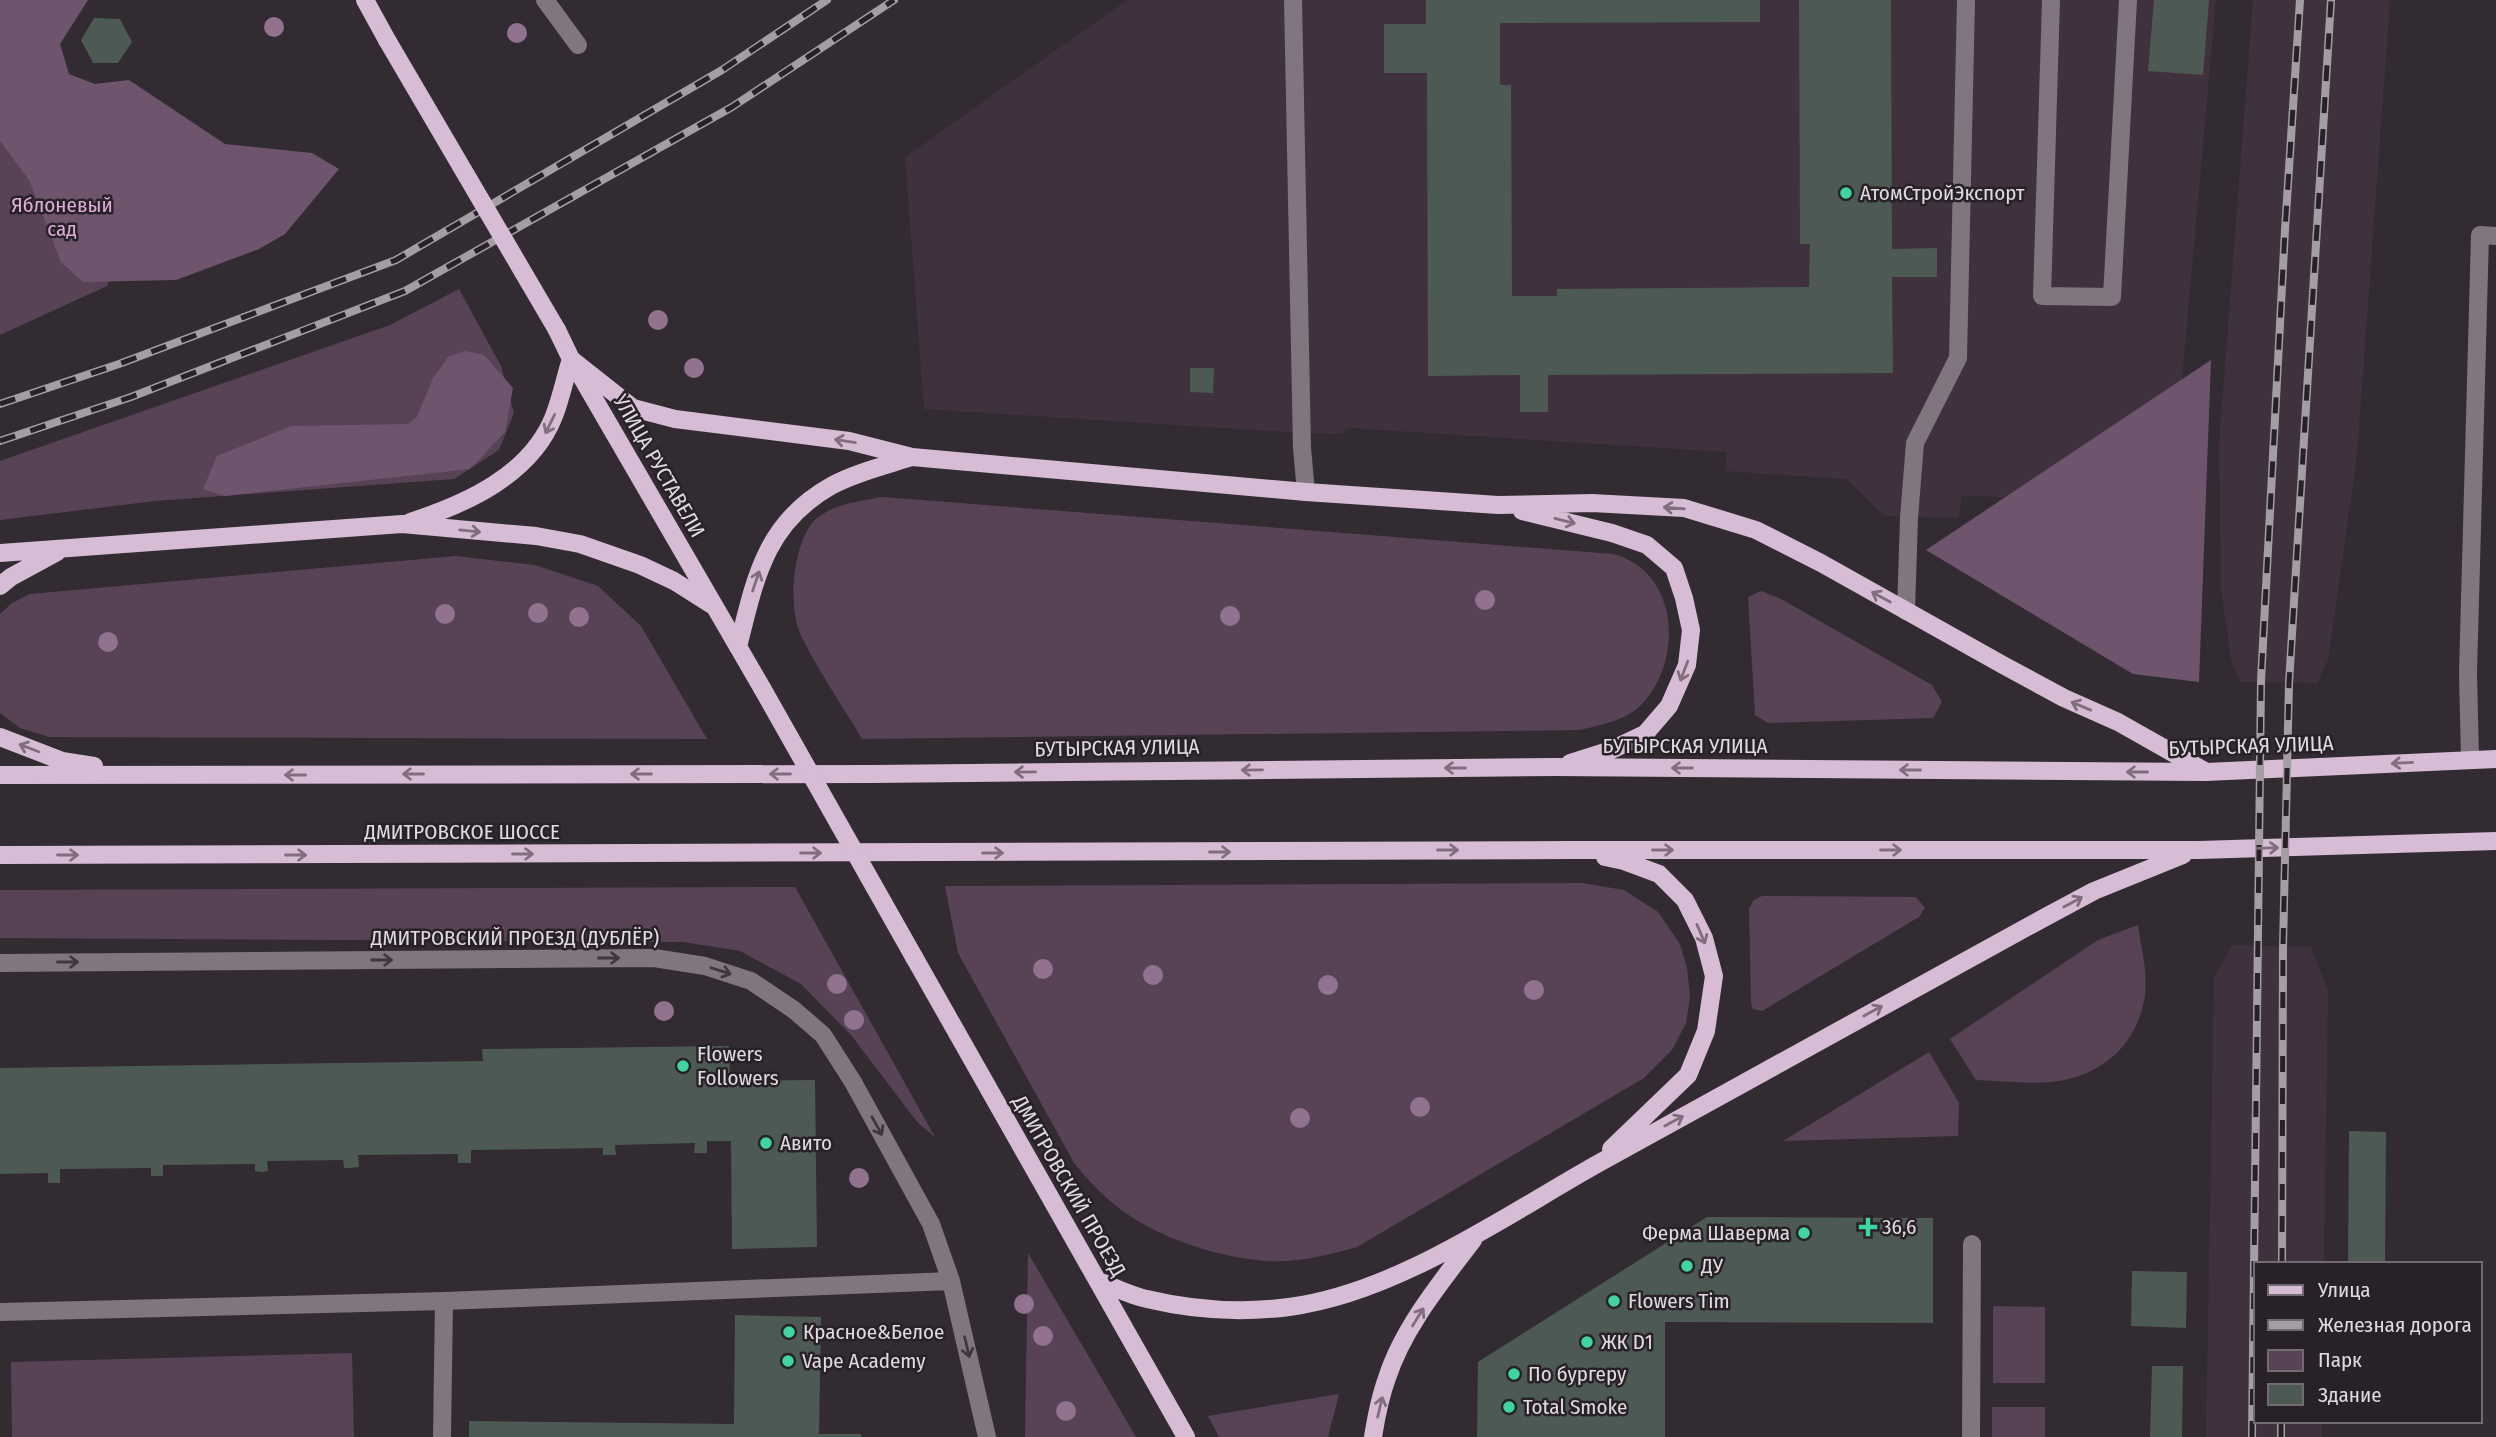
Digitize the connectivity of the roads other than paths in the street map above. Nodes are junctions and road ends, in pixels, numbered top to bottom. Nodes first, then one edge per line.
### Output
1 (365, 0) edge
2 (545, 0) edge
3 (1293, 0) edge
4 (1966, 0) edge
5 (2051, 0) edge
6 (2128, 0) edge
7 (578, 45) dead end
8 (2496, 236) edge
9 (571, 359) junction
10 (912, 457) junction
11 (1306, 492) junction
12 (1498, 505) junction
13 (402, 524) junction
14 (61, 551) junction
15 (0, 553) edge
16 (0, 586) edge
17 (715, 607) junction
18 (1906, 611) junction
19 (738, 647) junction
20 (0, 737) edge
21 (2496, 759) edge
22 (2470, 760) junction
23 (1555, 767) junction
24 (2206, 772) junction
25 (0, 775) edge
26 (167, 775) junction
27 (2496, 841) edge
28 (1570, 850) junction
29 (2199, 850) junction
30 (0, 855) edge
31 (914, 957) joint
32 (0, 963) edge
33 (1593, 1166) junction
34 (1477, 1235) junction
35 (1972, 1244) dead end
36 (951, 1281) junction
37 (1098, 1281) junction
38 (444, 1301) junction
39 (0, 1312) edge
40 (442, 1437) edge
41 (987, 1437) edge
42 (1186, 1437) edge
43 (1373, 1437) edge
44 (1971, 1437) edge

1 - 9 main road, УЛИЦА РУСТАВЕЛИ, bridge
2 - 7 street
3 - 11 street
4 - 18 street
5 - 6 street
8 - 22 street
10 -> 9 main road
9 -> 13 main road
9 - 17 main road, УЛИЦА РУСТАВЕЛИ
10 - 11 main road
19 -> 10 main road
11 - 12 main road
18 -> 12 main road
12 -> 23 main road
13 - 14 main road
13 -> 17 main road
14 - 15 main road
14 - 16 main road
17 - 19 main road, УЛИЦА РУСТАВЕЛИ
24 -> 18 main road
19 - 31 main road, УЛИЦА РУСТАВЕЛИ, bridge
26 -> 20 main road
21 - 22 main road, БУТЫРСКАЯ УЛИЦА
22 -> 24 main road, БУТЫРСКАЯ УЛИЦА
24 -> 23 main road, БУТЫРСКАЯ УЛИЦА
23 -> 26 main road, БУТЫРСКАЯ УЛИЦА
25 - 26 main road
29 -> 27 main road
28 -> 29 main road
30 -> 28 main road, ДМИТРОВСКОЕ ШОССЕ
28 -> 33 main road
33 -> 29 main road
31 - 37 main road, ДМИТРОВСКИЙ ПРОЕЗД
32 -> 36 street, ДМИТРОВСКИЙ ПРОЕЗД (ДУБЛЁР)
33 - 34 main road
34 - 37 main road
43 -> 34 main road
35 - 44 street
36 - 38 street
36 -> 41 street, ДМИТРОВСКИЙ ПРОЕЗД (ДУБЛЁР)
37 - 42 main road, ДМИТРОВСКИЙ ПРОЕЗД
38 - 39 street
38 - 40 street

